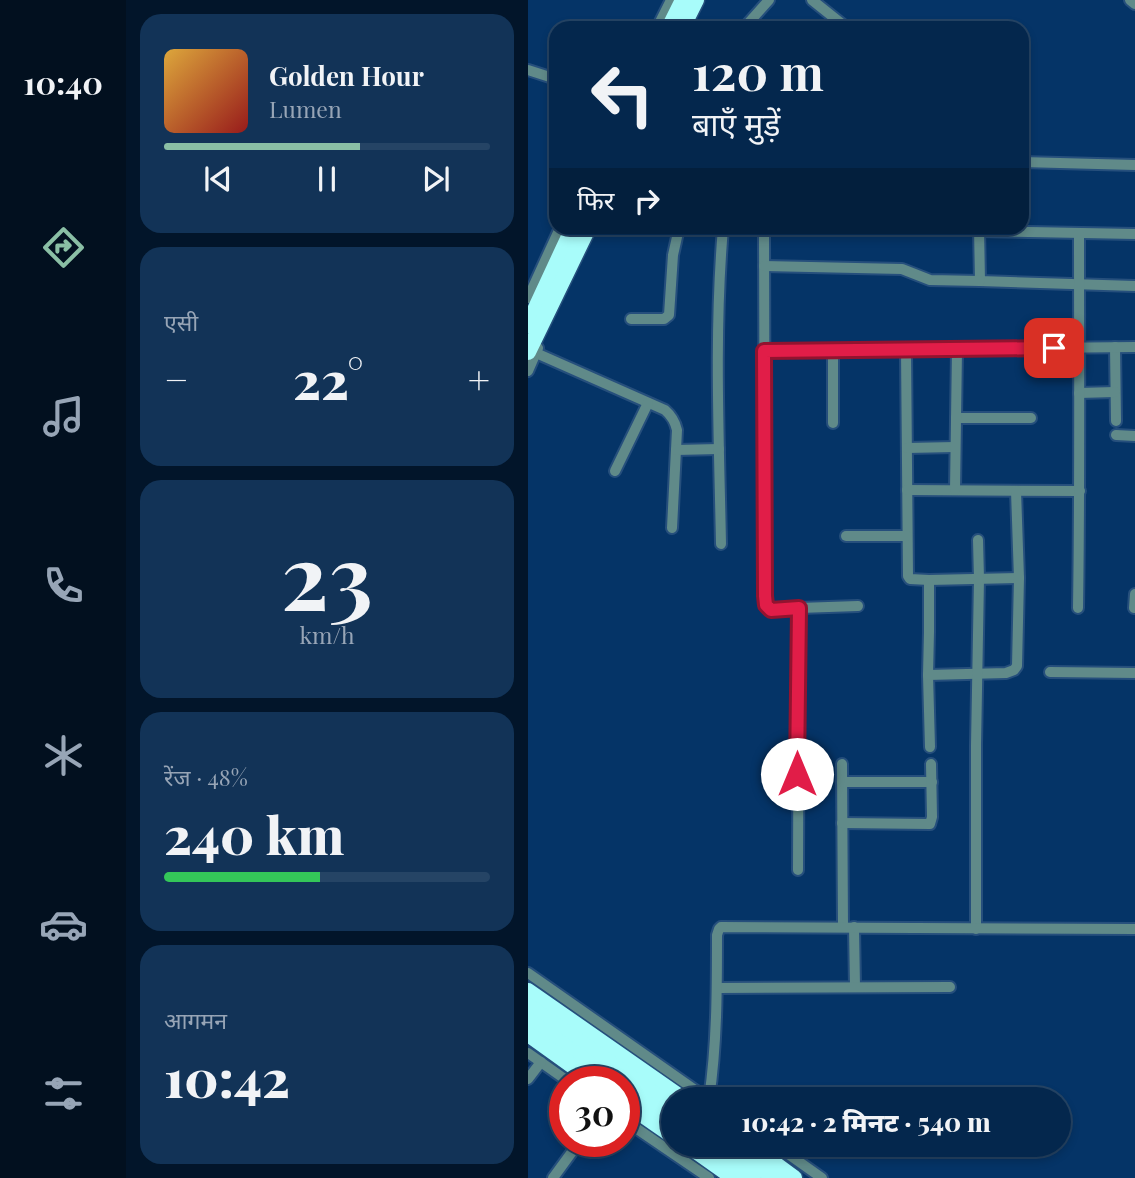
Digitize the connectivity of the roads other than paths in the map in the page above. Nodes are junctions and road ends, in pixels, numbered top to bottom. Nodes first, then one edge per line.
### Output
1 (671, 0) edge
2 (683, 0) edge
3 (696, 0) edge
4 (704, 0) edge
5 (769, 0) edge
6 (812, 0) edge
7 (1130, 0) edge
8 (1135, 4) edge
9 (660, 21) edge
10 (672, 21) edge
11 (686, 21) edge
12 (694, 21) edge
13 (750, 21) edge
14 (838, 21) edge
15 (528, 70) edge
16 (549, 77) edge
17 (1029, 162) edge
18 (1135, 165) edge
19 (1029, 231) edge
20 (1079, 233) junction
21 (1135, 234) edge
22 (557, 235) edge
23 (570, 235) edge
24 (585, 235) edge
25 (590, 235) edge
26 (677, 235) edge
27 (722, 235) edge
28 (764, 235) edge
29 (979, 235) edge
30 (764, 267) junction
31 (533, 277) edge
32 (980, 281) junction
33 (1079, 285) junction
34 (1135, 286) edge
35 (528, 298) edge
36 (631, 319) dead end
37 (528, 325) edge
38 (1115, 347) junction
39 (1135, 347) edge
40 (1078, 348) junction
41 (957, 349) junction
42 (906, 350) junction
43 (764, 351) junction
44 (833, 351) junction
45 (532, 352) edge
46 (528, 371) edge
47 (1115, 392) junction
48 (1079, 393) junction
49 (648, 403) junction
50 (956, 418) junction
51 (1031, 418) dead end
52 (1116, 421) dead end
53 (833, 422) dead end
54 (1116, 435) dead end
55 (1135, 436) edge
56 (954, 447) junction
57 (907, 448) junction
58 (719, 449) junction
59 (676, 450) junction
60 (615, 471) dead end
61 (907, 490) junction
62 (955, 490) junction
63 (1016, 491) junction
64 (1080, 491) junction
65 (672, 528) dead end
66 (846, 536) dead end
67 (907, 536) junction
68 (978, 540) dead end
69 (721, 544) dead end
70 (1019, 578) junction
71 (980, 579) junction
72 (929, 580) junction
73 (1135, 594) edge
74 (858, 606) dead end
75 (799, 608) junction
76 (1078, 608) dead end
77 (1134, 608) edge
78 (1050, 672) dead end
79 (1135, 673) edge
80 (977, 674) junction
81 (928, 675) junction
82 (930, 747) dead end
83 (842, 764) dead end
84 (931, 764) dead end
85 (842, 782) junction
86 (932, 782) junction
87 (842, 823) junction
88 (798, 870) dead end
89 (848, 927) junction
90 (976, 929) junction
91 (1135, 929) edge
92 (528, 973) edge
93 (950, 987) dead end
94 (717, 988) junction
95 (855, 988) junction
96 (528, 991) edge
97 (528, 1006) edge
98 (528, 1020) edge
99 (528, 1034) edge
100 (528, 1053) edge
101 (541, 1062) junction
102 (573, 1066) edge
103 (593, 1066) edge
104 (549, 1068) edge
105 (528, 1079) edge
106 (666, 1087) edge
107 (692, 1087) edge
108 (710, 1087) edge
109 (640, 1099) edge
110 (661, 1099) edge
111 (640, 1113) edge
112 (661, 1114) edge
113 (661, 1128) edge
114 (640, 1131) edge
115 (568, 1157) edge
116 (704, 1157) edge
117 (723, 1157) edge
118 (745, 1157) edge
119 (765, 1157) edge
120 (792, 1157) edge
121 (553, 1178) edge
122 (709, 1178) edge
123 (734, 1178) edge
124 (753, 1178) edge
125 (775, 1178) edge
126 (793, 1178) edge
127 (822, 1178) edge

1 - 9 street
2 - 10 highway
3 - 11 highway
4 - 12 street
5 - 13 street
6 - 14 street
7 - 8 street
15 - 16 street
17 - 18 street
19 - 20 street
20 - 21 street
20 - 33 street
22 - 31 street
23 - 37 highway
24 - 45 highway
25 - 45 street
26 - 36 street
27 - 58 street
28 - 30 street
29 - 32 street
30 - 32 street
30 - 43 street
31 - 35 street
32 - 33 street
33 - 34 street
33 - 40 street
38 - 39 street
38 - 40 street
38 - 47 street
40 - 41 street
40 - 48 street
41 - 42 street
41 - 50 street
42 - 44 street
42 - 57 street
43 - 44 street
43 - 75 street
44 - 53 street
45 - 46 street
45 - 49 street
47 - 48 street
47 - 52 street
48 - 64 street
49 - 59 street
49 - 60 street
50 - 51 street
50 - 56 street
54 - 55 street
56 - 57 street
56 - 62 street
57 - 61 street
58 - 59 street
58 - 69 street
59 - 65 street
61 - 62 street
61 - 67 street
62 - 63 street
63 - 64 street
63 - 70 street
64 - 76 street
66 - 67 street
67 - 72 street
68 - 71 street
70 - 71 street
70 - 80 street
71 - 72 street
71 - 80 street
72 - 81 street
73 - 77 street
74 - 75 street
75 - 88 street
78 - 79 street
80 - 81 street
80 - 90 street
81 - 82 street
83 - 85 street
84 - 86 street
85 - 86 street
85 - 87 street
86 - 87 street
87 - 89 street
89 - 90 street
89 - 94 street
89 - 95 street
90 - 91 street
92 - 107 street
93 - 95 street
94 - 95 street
94 - 108 street
96 - 106 highway
97 - 110 highway
98 - 103 highway
99 - 102 highway
100 - 101 street
101 - 104 street
101 - 105 street
109 - 112 highway
111 - 113 highway
114 - 122 street
115 - 121 street
116 - 123 highway
117 - 124 highway
118 - 125 highway
119 - 126 highway
120 - 127 street

